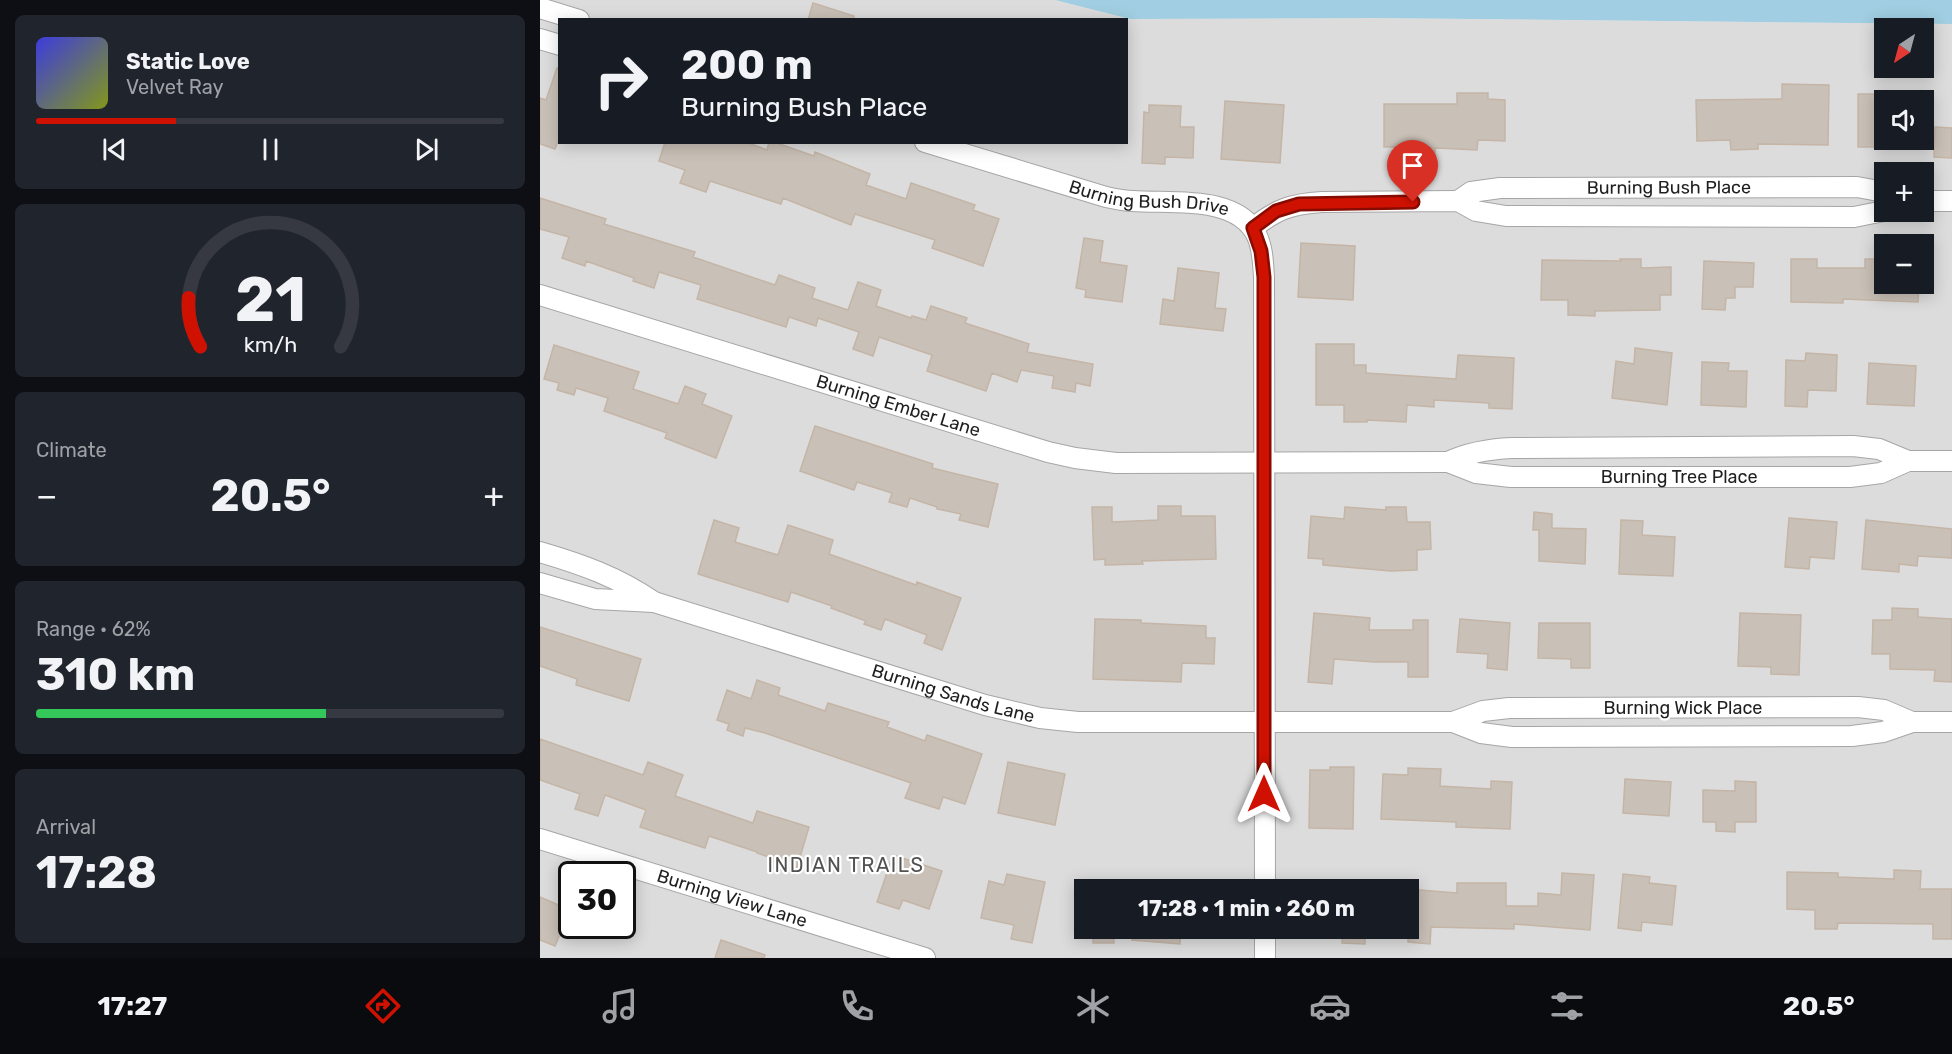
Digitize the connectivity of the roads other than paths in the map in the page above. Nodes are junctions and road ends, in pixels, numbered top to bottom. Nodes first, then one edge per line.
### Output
1 (540, 8) edge
2 (572, 18) edge
3 (540, 39) edge
4 (558, 44) edge
5 (931, 144) edge
6 (1874, 190) edge
7 (1458, 201) junction
8 (1934, 201) edge
9 (1952, 201) edge
10 (1874, 213) edge
11 (1253, 228) junction
12 (540, 295) edge
13 (1908, 461) junction
14 (1952, 461) edge
15 (1264, 462) junction
16 (1448, 462) junction
17 (540, 552) edge
18 (540, 583) edge
19 (654, 602) junction
20 (1264, 722) junction
21 (1453, 722) junction
22 (1912, 722) junction
23 (1952, 722) edge
24 (540, 839) edge
25 (1265, 879) edge
26 (1265, 939) edge
27 (925, 958) edge
28 (1265, 958) edge

1 - 2 street
3 - 4 street
5 - 11 street, Burning Bush Drive
6 - 7 street, Burning Bush Place
7 - 10 street, Burning Bush Place
7 - 11 street, Burning Bush Place
8 - 9 street
11 - 15 street, Burning Bush Drive
12 - 15 street, Burning Ember Lane
13 - 14 street, Burning Tree Place
13 - 16 street, Burning Tree Place
13 - 16 street, Burning Tree Place
15 - 16 street, Burning Tree Place
15 - 20 street, Burning Bush Drive
17 - 19 street, Burning Sands Lane
18 - 19 street, Burning Sands Lane
19 - 20 street, Burning Sands Lane
20 - 21 street, Burning Wick Place
20 - 25 street, Burning Bush Drive
21 - 22 street, Burning Wick Place
21 - 22 street, Burning Wick Place
22 - 23 street, Burning Wick Place
24 - 27 street, Burning View Lane
26 - 28 street

